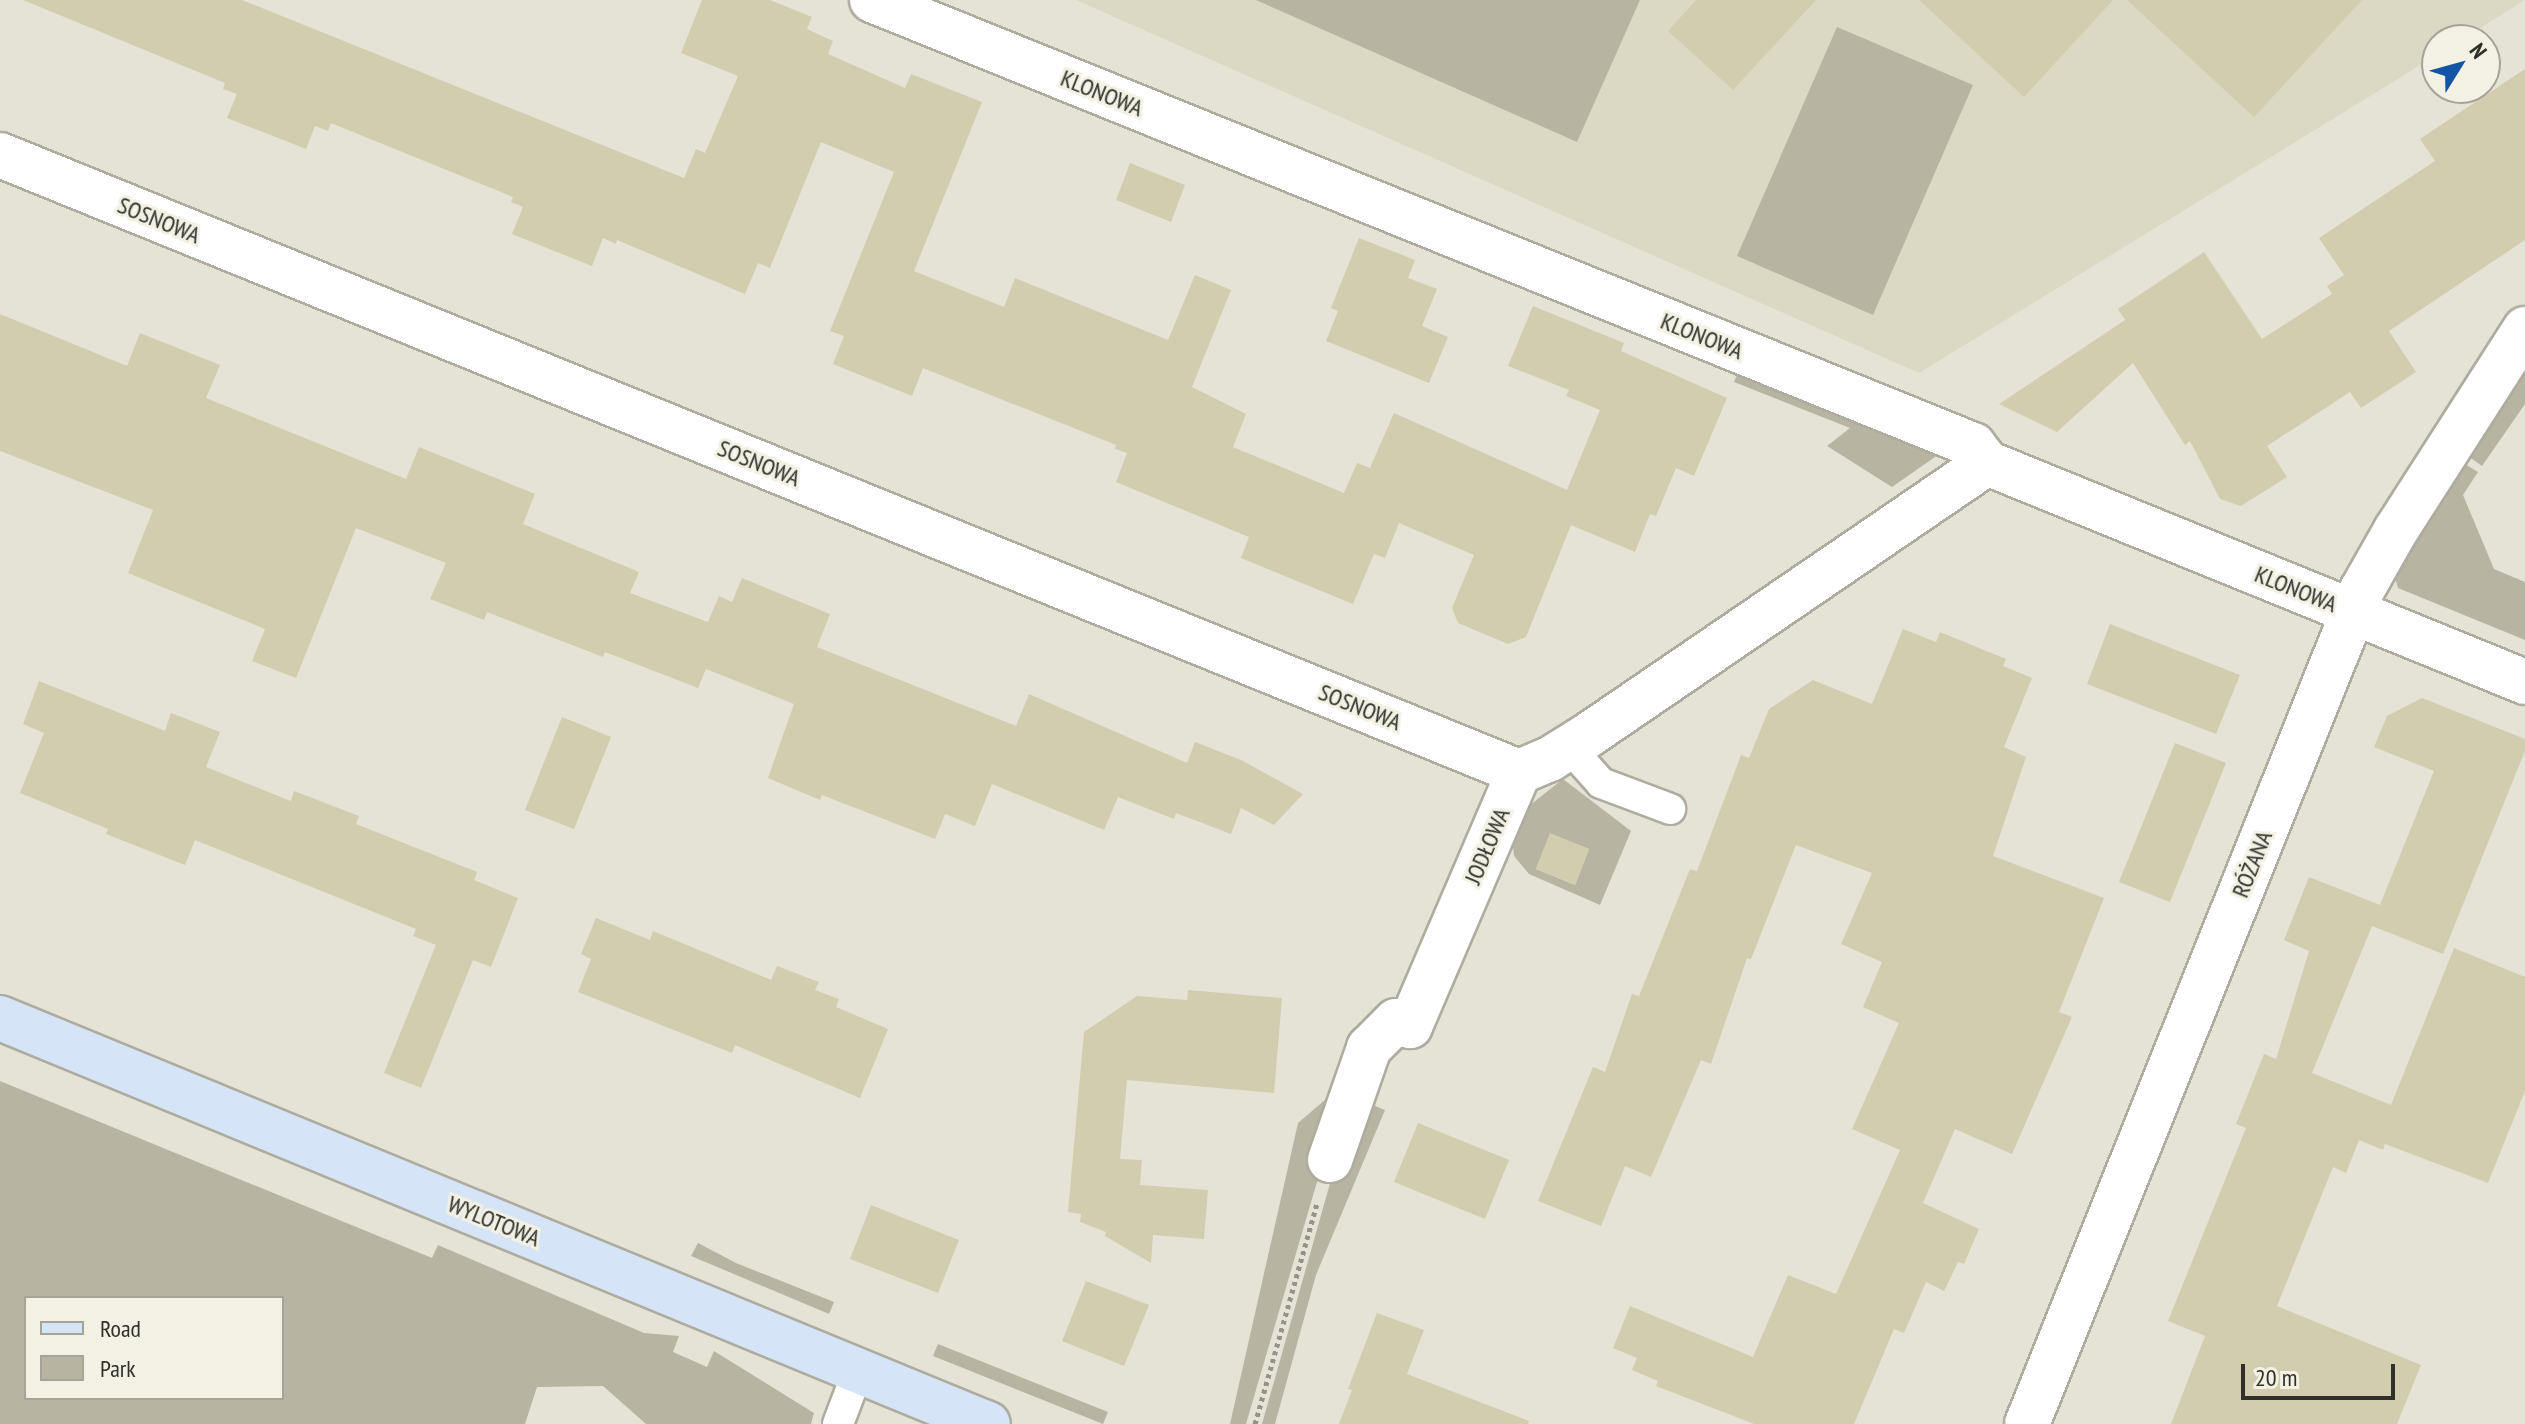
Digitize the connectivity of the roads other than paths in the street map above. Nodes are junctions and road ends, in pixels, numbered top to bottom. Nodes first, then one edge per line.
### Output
1 (872, 0) edge
2 (0, 155) edge
3 (2525, 329) edge
4 (1987, 463) junction
5 (2354, 612) junction
6 (2525, 682) edge
7 (1569, 747) junction
8 (1519, 772) junction
9 (1670, 809) dead end
10 (0, 1018) edge
11 (1330, 1160) road end
12 (858, 1371) junction
13 (838, 1424) edge
14 (988, 1424) edge
15 (2027, 1424) edge

1 - 4 street, KLONOWA
2 - 8 street, SOSNOWA
3 - 5 street, RÓŻANA
4 - 5 street, KLONOWA
4 - 7 street
5 - 6 street, KLONOWA
5 - 15 street, RÓŻANA
7 - 8 street
7 - 9 lane
8 - 11 street, JODŁOWA
10 - 12 street, WYLOTOWA
12 - 13 lane
12 - 14 street, WYLOTOWA

